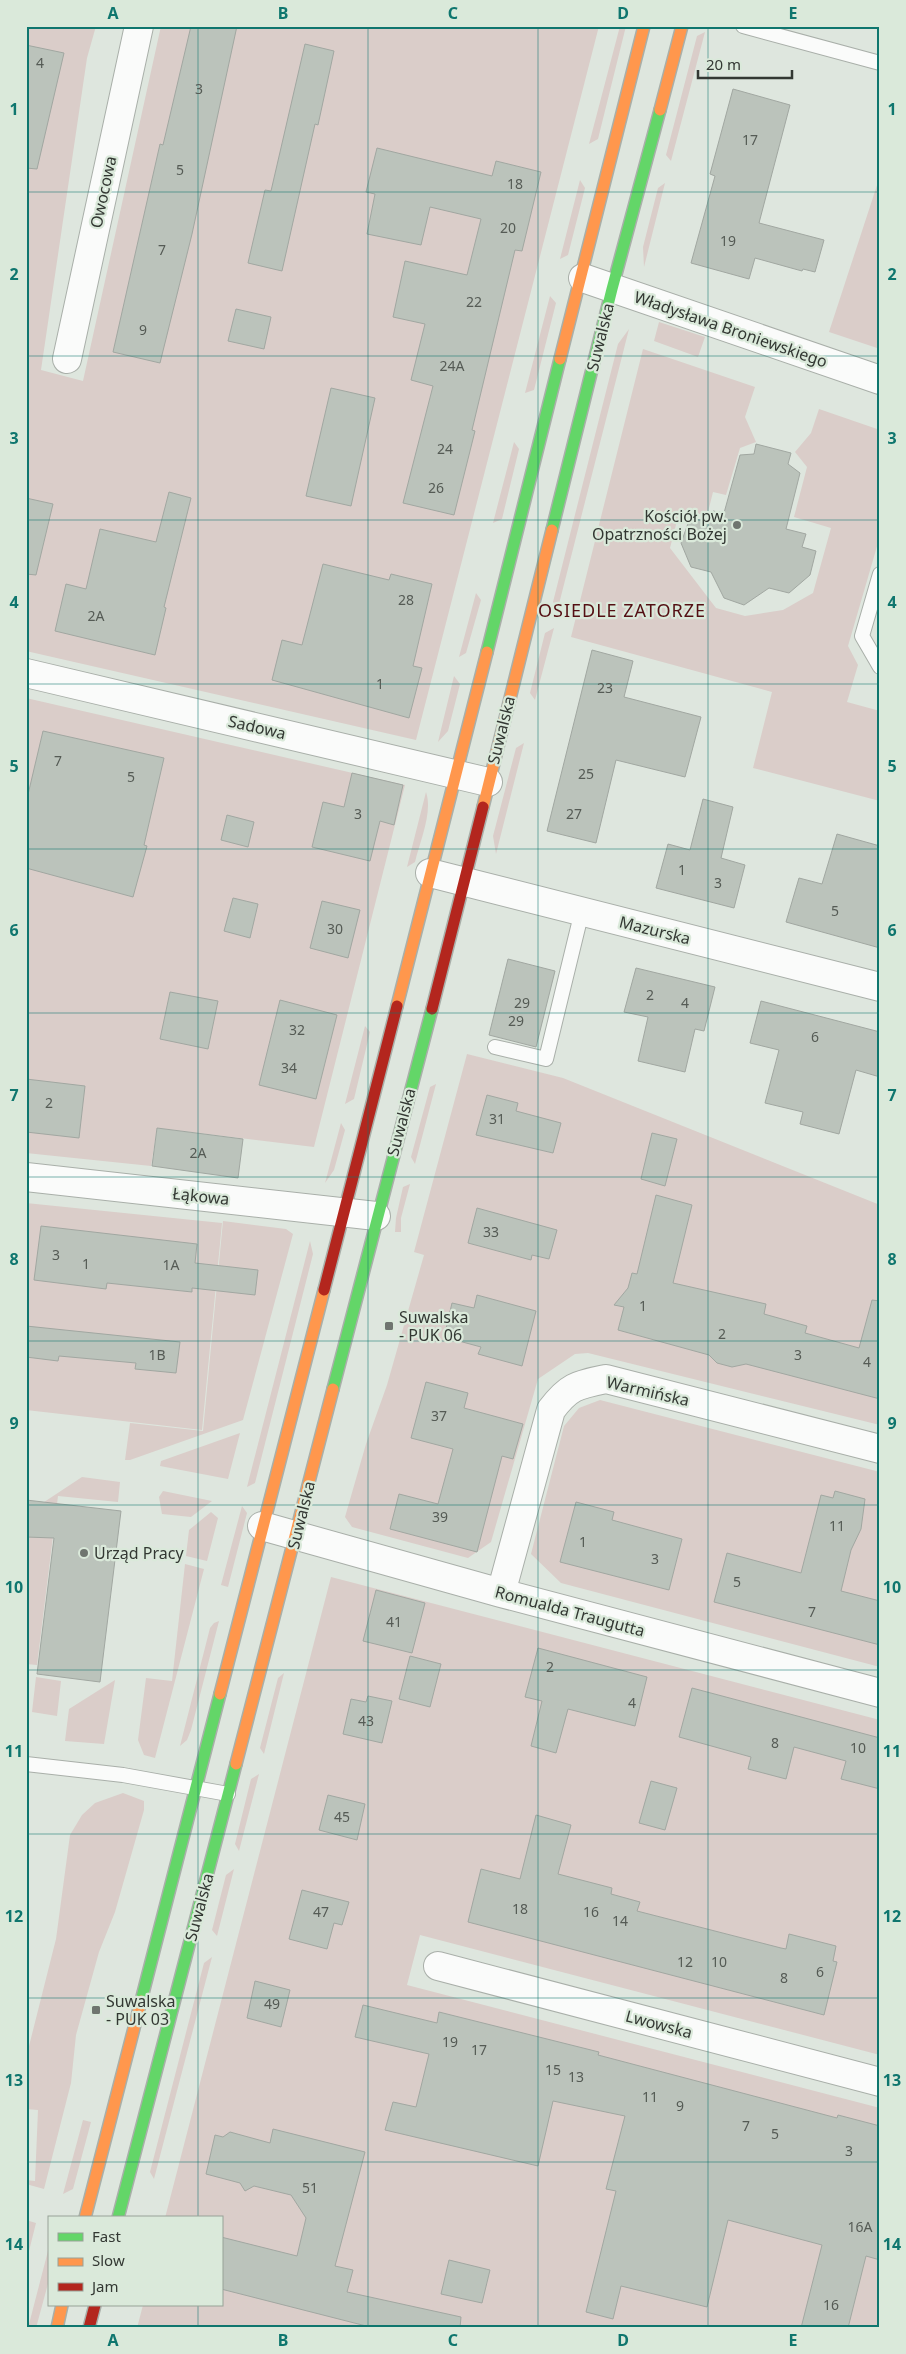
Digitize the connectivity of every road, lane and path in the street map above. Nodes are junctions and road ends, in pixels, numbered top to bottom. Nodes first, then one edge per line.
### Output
1 (139, 26) edge
2 (644, 26) edge
3 (682, 26) edge
4 (743, 26) edge
5 (880, 63) edge
6 (583, 278) junction
7 (612, 289) junction
8 (67, 359) dead end
9 (880, 380) edge
10 (880, 574) edge
11 (880, 667) edge
12 (26, 673) edge
13 (456, 775) junction
14 (488, 782) junction
15 (430, 873) junction
16 (464, 881) junction
17 (582, 911) junction
18 (880, 987) edge
19 (495, 1047) dead end
20 (26, 1177) edge
21 (344, 1212) junction
22 (376, 1216) junction
23 (880, 1449) edge
24 (262, 1526) junction
25 (296, 1536) junction
26 (501, 1593) junction
27 (880, 1693) edge
28 (26, 1764) edge
29 (195, 1788) junction
30 (228, 1794) junction
31 (438, 1966) dead end
32 (880, 2082) edge
33 (86, 2216) edge
34 (119, 2216) edge
35 (62, 2306) edge
36 (95, 2306) edge
37 (56, 2328) edge
38 (89, 2328) edge

1 - 8 street, Owocowa
2 - 6 street, Suwalska
3 - 7 street, Suwalska
4 - 5 lane
6 - 7 street, Władysława Broniewskiego
6 - 13 street, Suwalska
7 - 9 street, Władysława Broniewskiego
7 - 14 street, Suwalska
10 - 11 lane
12 - 13 street, Sadowa
13 - 14 street, Sadowa
13 - 15 street, Suwalska
14 - 16 street, Suwalska
15 - 16 street, Mazurska
15 - 21 street, Suwalska
16 - 17 street, Mazurska
16 - 22 street, Suwalska
17 - 18 street, Mazurska
17 - 19 lane
20 - 21 street, Łąkowa
21 - 22 street, Łąkowa
21 - 24 street, Suwalska
22 - 25 street, Suwalska
23 - 26 street, Warmińska
24 - 25 street, Romualda Traugutta
24 - 29 street, Suwalska
25 - 26 street, Romualda Traugutta
25 - 30 street, Suwalska
26 - 27 street, Romualda Traugutta
28 - 29 lane
29 - 30 lane
29 - 33 street, Suwalska
30 - 34 street, Suwalska
31 - 32 street, Lwowska
35 - 37 street
36 - 38 street

